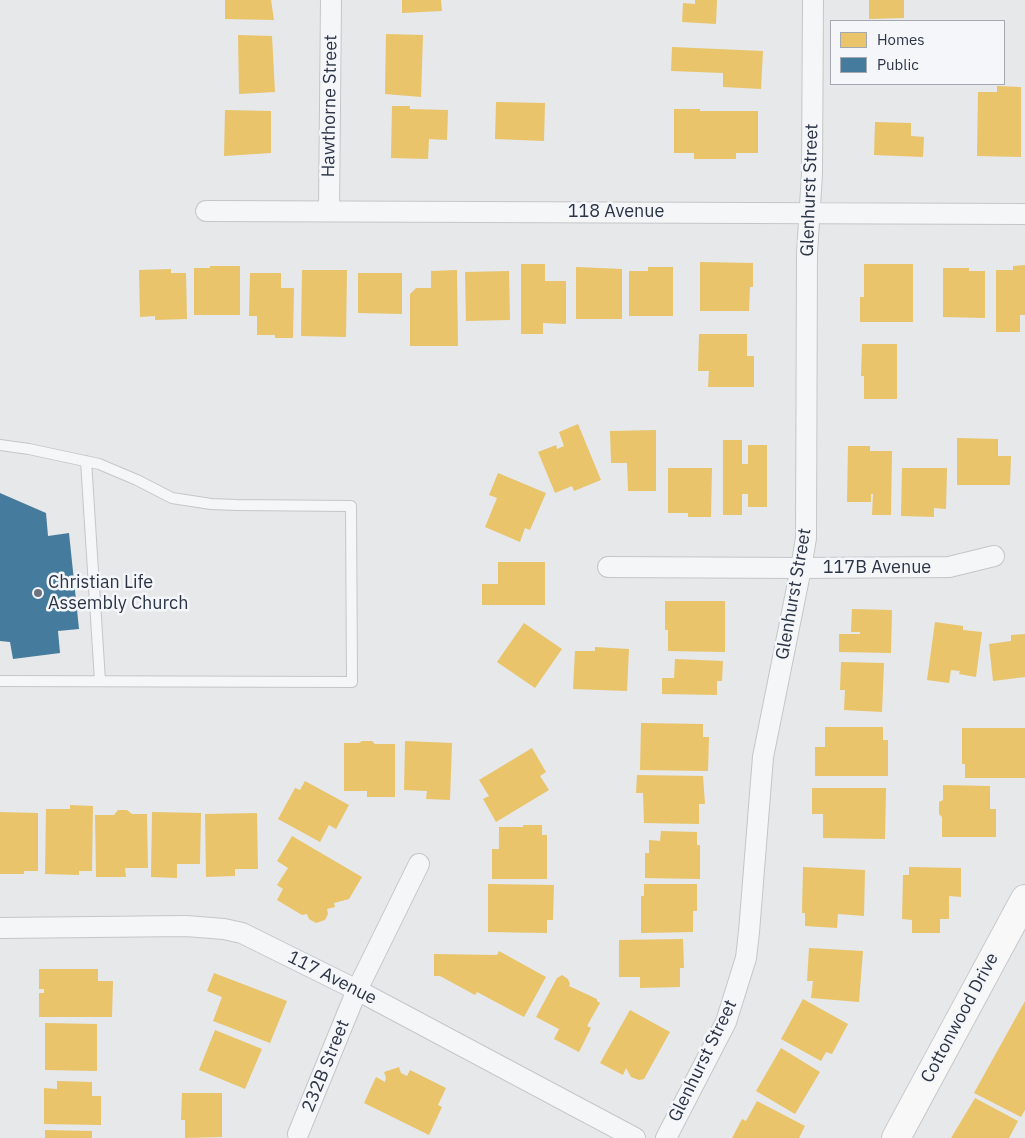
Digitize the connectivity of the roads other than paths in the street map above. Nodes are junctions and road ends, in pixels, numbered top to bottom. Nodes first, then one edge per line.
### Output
1 (331, 0) edge
2 (813, 0) edge
3 (206, 210) dead end
4 (329, 211) junction
5 (810, 213) junction
6 (1025, 214) edge
7 (0, 445) edge
8 (86, 461) junction
9 (994, 556) dead end
10 (608, 567) dead end
11 (801, 568) junction
12 (0, 681) edge
13 (100, 681) junction
14 (419, 864) dead end
15 (1025, 899) edge
16 (0, 928) edge
17 (357, 990) junction
18 (298, 1134) dead end
19 (635, 1138) edge
20 (666, 1138) edge
21 (896, 1138) edge

1 - 4 street, Hawthorne Street
2 - 5 street, Glenhurst Street
3 - 4 street, 118 Avenue
4 - 5 street, 118 Avenue
5 - 6 street, 118 Avenue
5 - 11 street, Glenhurst Street
7 - 8 lane
8 - 13 lane
8 - 13 lane
9 - 11 street, 117B Avenue
10 - 11 street, 117B Avenue
11 - 20 street, Glenhurst Street
12 - 13 lane
14 - 17 street, 232B Street
15 - 21 street, Cottonwood Drive
16 - 17 street, 117 Avenue
17 - 18 street, 232B Street
17 - 19 street, 117 Avenue

